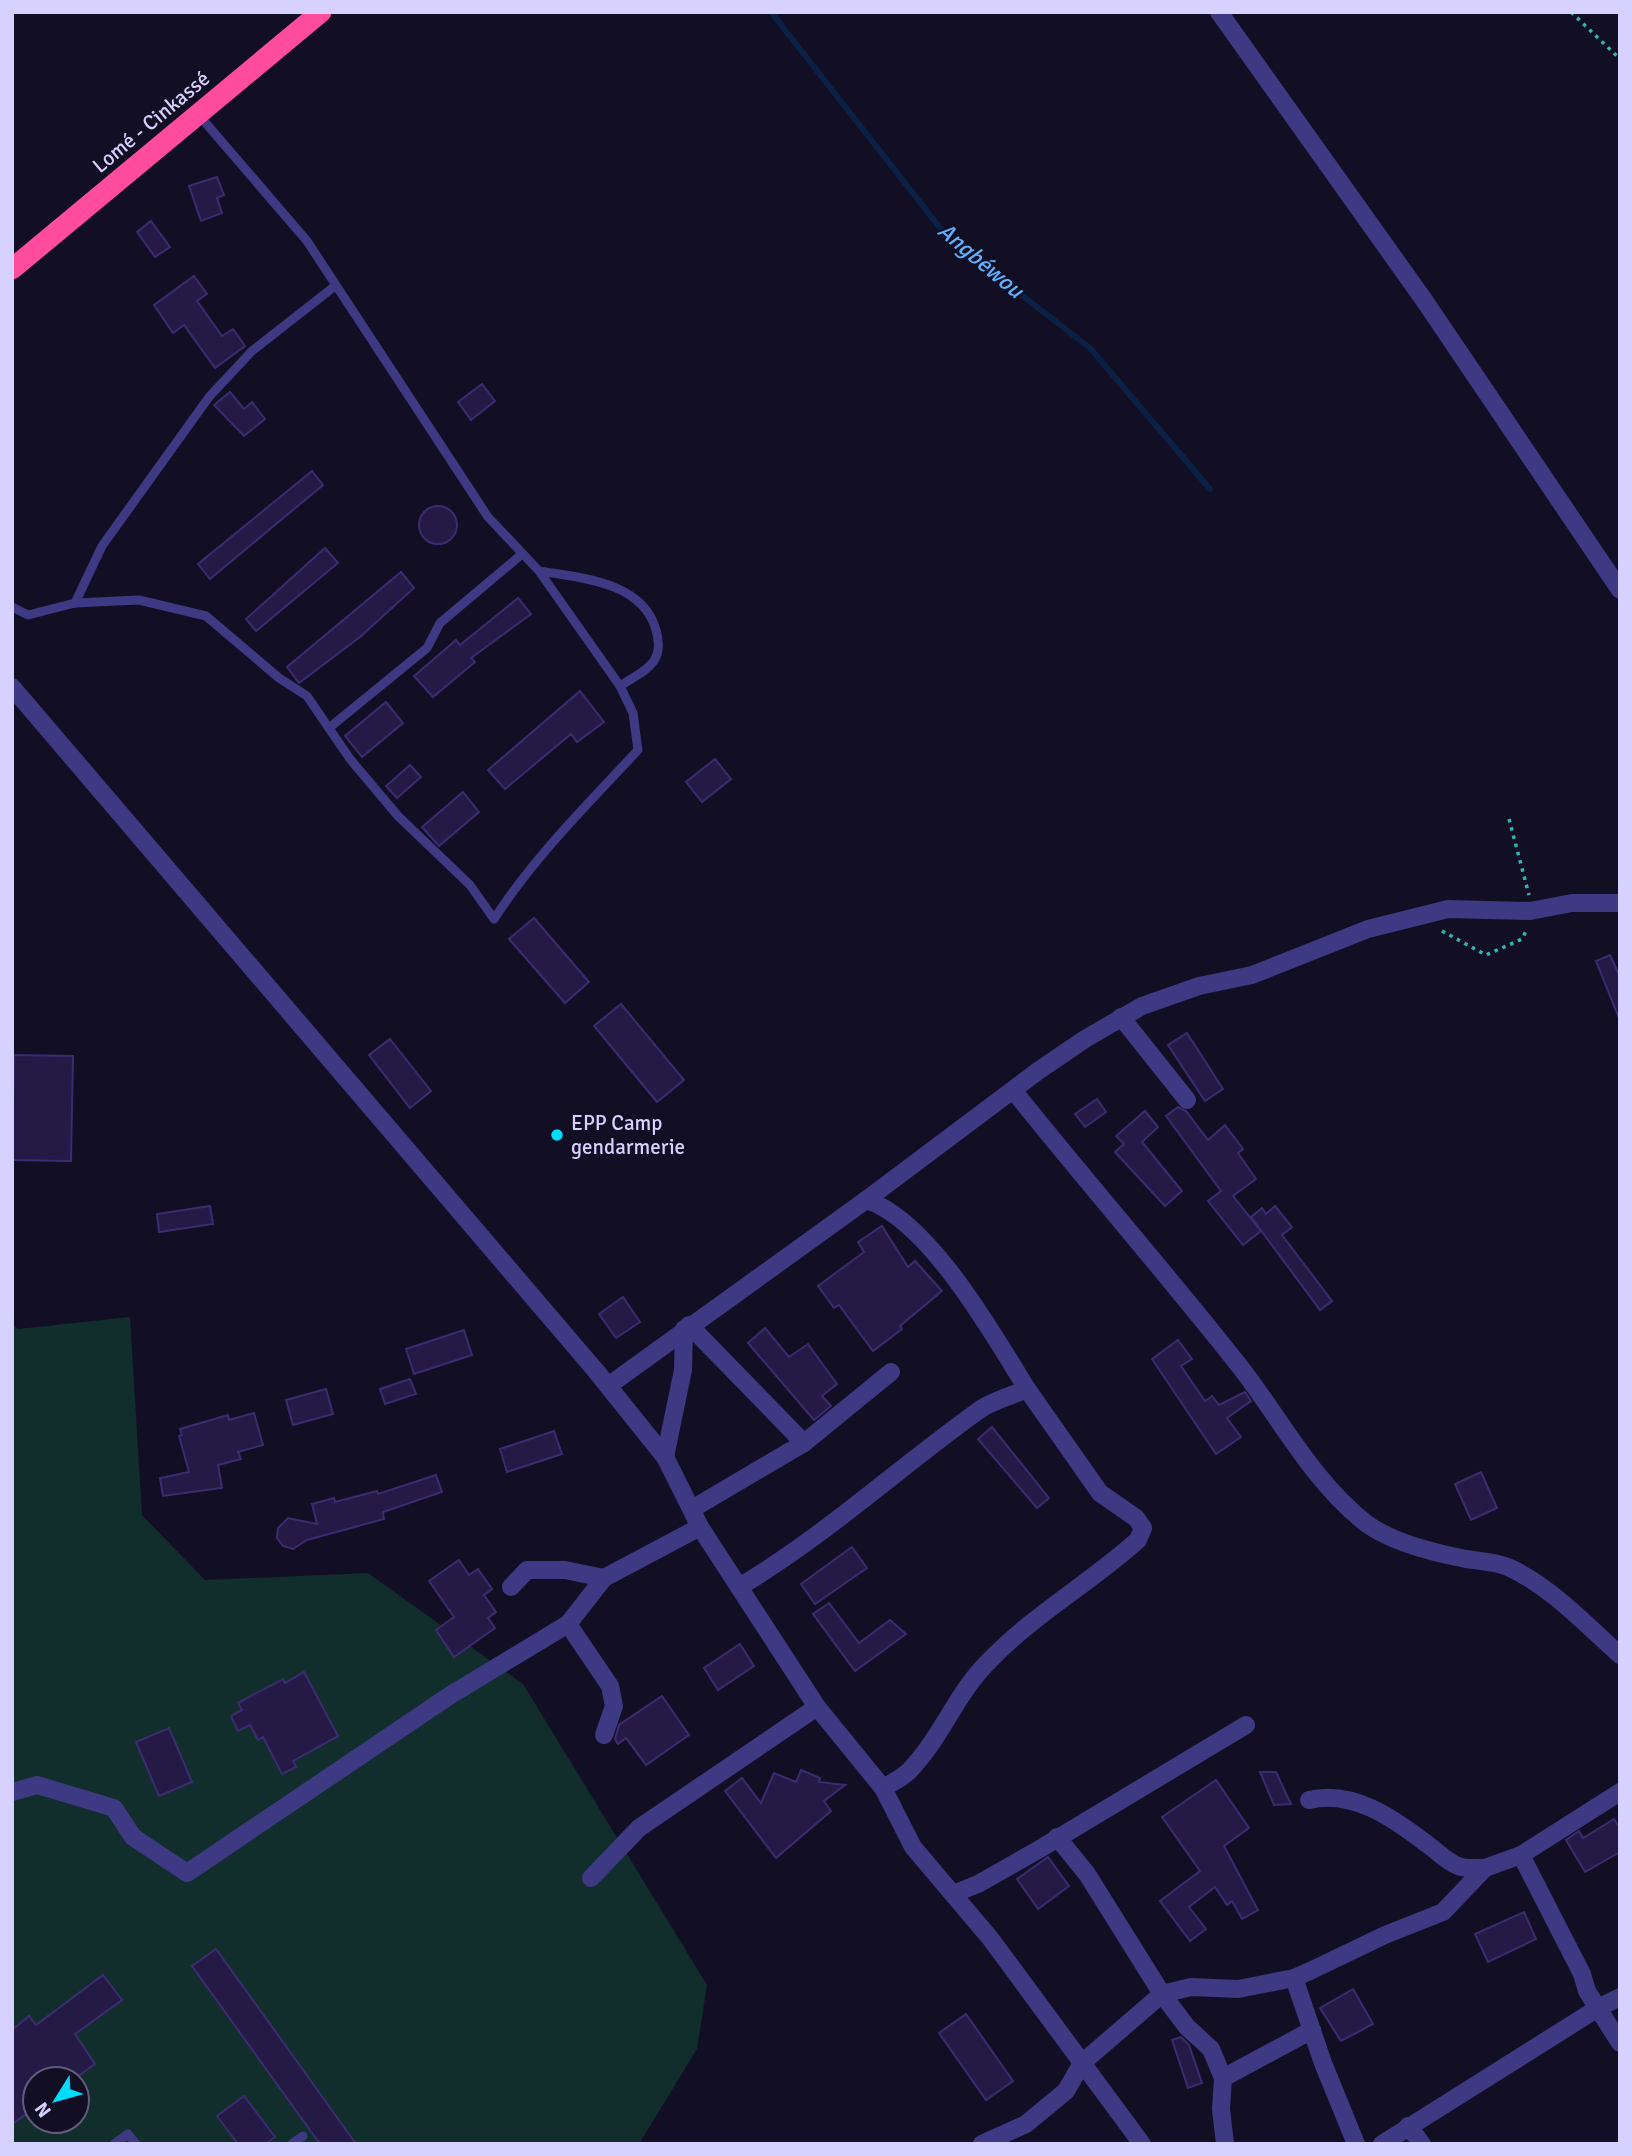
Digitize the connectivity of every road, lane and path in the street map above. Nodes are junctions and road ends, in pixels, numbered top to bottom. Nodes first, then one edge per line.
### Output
1 (321, 12) edge
2 (1219, 12) edge
3 (1571, 12) edge
4 (1620, 59) edge
5 (198, 114) junction
6 (12, 269) edge
7 (335, 286) junction
8 (522, 554) junction
9 (539, 571) junction
10 (1620, 590) edge
11 (75, 603) junction
12 (12, 607) edge
13 (620, 686) junction
14 (12, 687) edge
15 (329, 728) junction
16 (1620, 903) edge
17 (1121, 1017) junction
18 (1013, 1090) junction
19 (1187, 1100) dead end
20 (866, 1200) junction
21 (686, 1327) junction
22 (891, 1372) dead end
23 (608, 1386) junction
24 (1027, 1389) junction
25 (804, 1443) junction
26 (665, 1457) junction
27 (692, 1509) junction
28 (700, 1527) junction
29 (604, 1578) junction
30 (511, 1587) dead end
31 (739, 1587) junction
32 (568, 1624) junction
33 (1620, 1655) edge
34 (817, 1707) junction
35 (1246, 1725) dead end
36 (604, 1735) dead end
37 (883, 1788) junction
38 (12, 1792) edge
39 (1620, 1792) edge
40 (1309, 1800) dead end
41 (1057, 1837) junction
42 (1521, 1854) junction
43 (1485, 1868) junction
44 (591, 1878) dead end
45 (953, 1894) junction
46 (1294, 1978) junction
47 (1162, 1994) junction
48 (1620, 1997) edge
49 (1598, 2008) junction
50 (1312, 2030) junction
51 (1620, 2043) edge
52 (1082, 2063) junction
53 (1223, 2078) junction
54 (1408, 2126) junction
55 (303, 2136) dead end
56 (114, 2144) edge
57 (136, 2144) edge
58 (292, 2144) edge
59 (982, 2144) edge
60 (1142, 2144) edge
61 (1225, 2144) edge
62 (1356, 2144) edge
63 (1382, 2144) edge
64 (1422, 2144) edge

1 - 5 highway, Lomé - Cinkassé
2 - 10 street
3 - 4 path
5 - 6 highway, Lomé - Cinkassé
5 - 7 lane
7 - 8 lane
7 - 11 lane
8 - 9 lane
8 - 15 lane
9 - 13 lane
9 - 13 lane
11 - 12 lane
11 - 15 lane
13 - 15 lane
14 - 23 street
16 - 17 street
17 - 18 street
17 - 19 street
18 - 20 street
18 - 33 street
20 - 21 street
20 - 24 street
21 - 23 street
21 - 25 street
21 - 26 street
22 - 25 street
23 - 26 street
24 - 31 street
24 - 37 street
25 - 27 street
26 - 27 street
27 - 28 street
28 - 29 street
28 - 31 street
29 - 30 street
29 - 32 street
31 - 34 street
32 - 36 street
32 - 38 street
34 - 37 street
34 - 44 street
35 - 41 street
37 - 45 street
39 - 42 street
40 - 43 street
41 - 45 street
41 - 47 street
42 - 43 street
42 - 49 street
43 - 46 street
45 - 52 street
46 - 47 street
46 - 50 street
47 - 52 street
47 - 53 street
48 - 49 street
49 - 51 street
49 - 54 street
50 - 53 street
50 - 62 street
52 - 59 street
52 - 60 street
53 - 61 street
54 - 63 street
54 - 64 street
55 - 58 lane
56 - 57 lane

